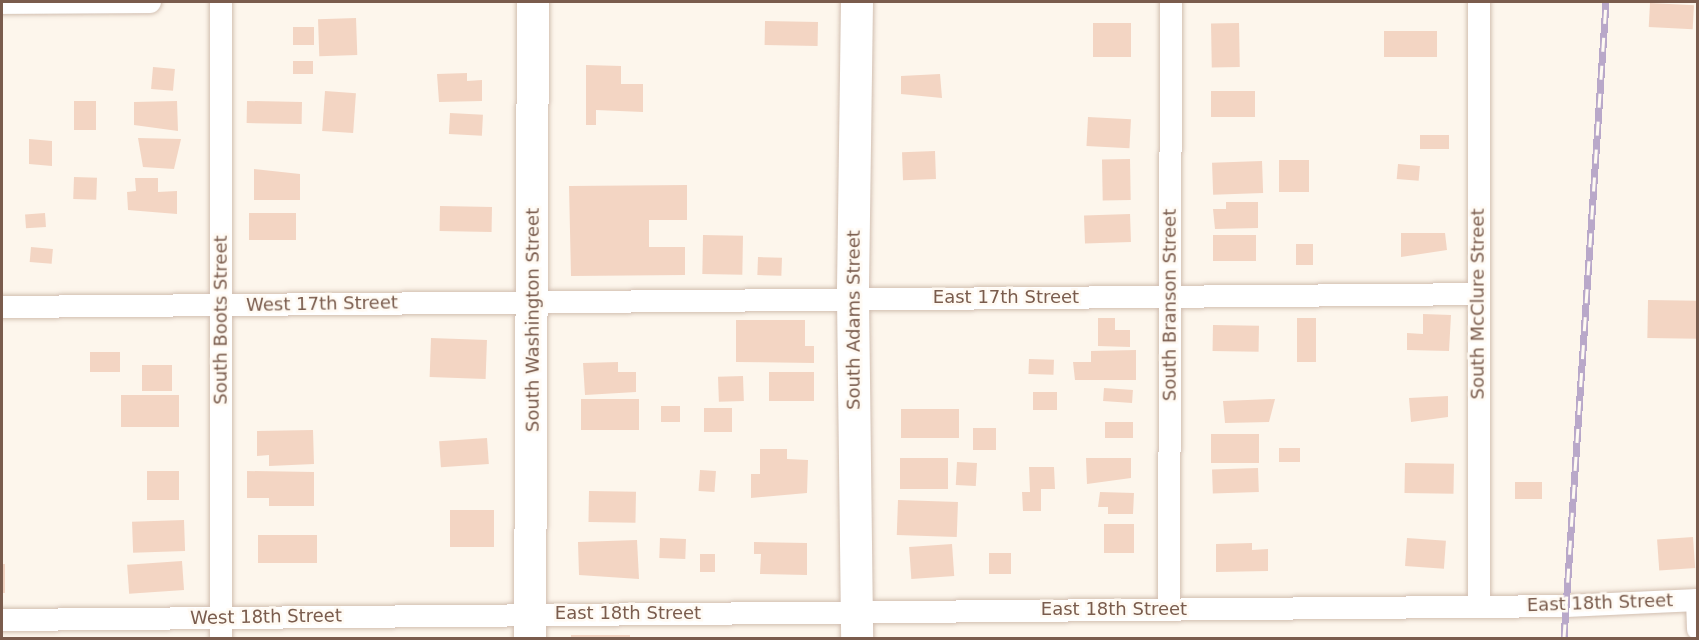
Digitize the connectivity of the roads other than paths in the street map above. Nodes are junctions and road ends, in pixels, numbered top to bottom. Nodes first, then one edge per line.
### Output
1 (150, 2) edge
2 (221, 2) edge
3 (533, 2) edge
4 (857, 2) edge
5 (1171, 2) edge
6 (1479, 2) edge
7 (2, 3) edge
8 (1478, 294) junction
9 (1170, 296) junction
10 (853, 298) junction
11 (534, 301) junction
12 (221, 306) junction
13 (2, 307) edge
14 (1697, 600) edge
15 (1479, 606) junction
16 (1169, 609) junction
17 (2, 620) edge
18 (857, 625) edge
19 (530, 626) edge
20 (221, 628) edge
21 (1698, 629) edge

1 - 7 street
2 - 12 street, South Boots Street
3 - 11 main road, South Washington Street
4 - 10 main road, South Adams Street
5 - 9 street, South Branson Street
6 - 8 street, South McClure Street
8 - 9 street, East 17th Street
8 - 15 street, South McClure Street
9 - 10 street, East 17th Street
9 - 16 street, South Branson Street
10 - 11 street, East 17th Street
10 - 18 main road, South Adams Street
11 - 12 street, West 17th Street
11 - 19 main road, South Washington Street
12 - 13 street, West 17th Street
12 - 20 street, South Boots Street
14 - 15 street, East 18th Street
14 - 21 street
15 - 16 street, East 18th Street
16 - 18 street, East 18th Street
17 - 20 street, West 18th Street
18 - 19 street, East 18th Street
19 - 20 street, West 18th Street

